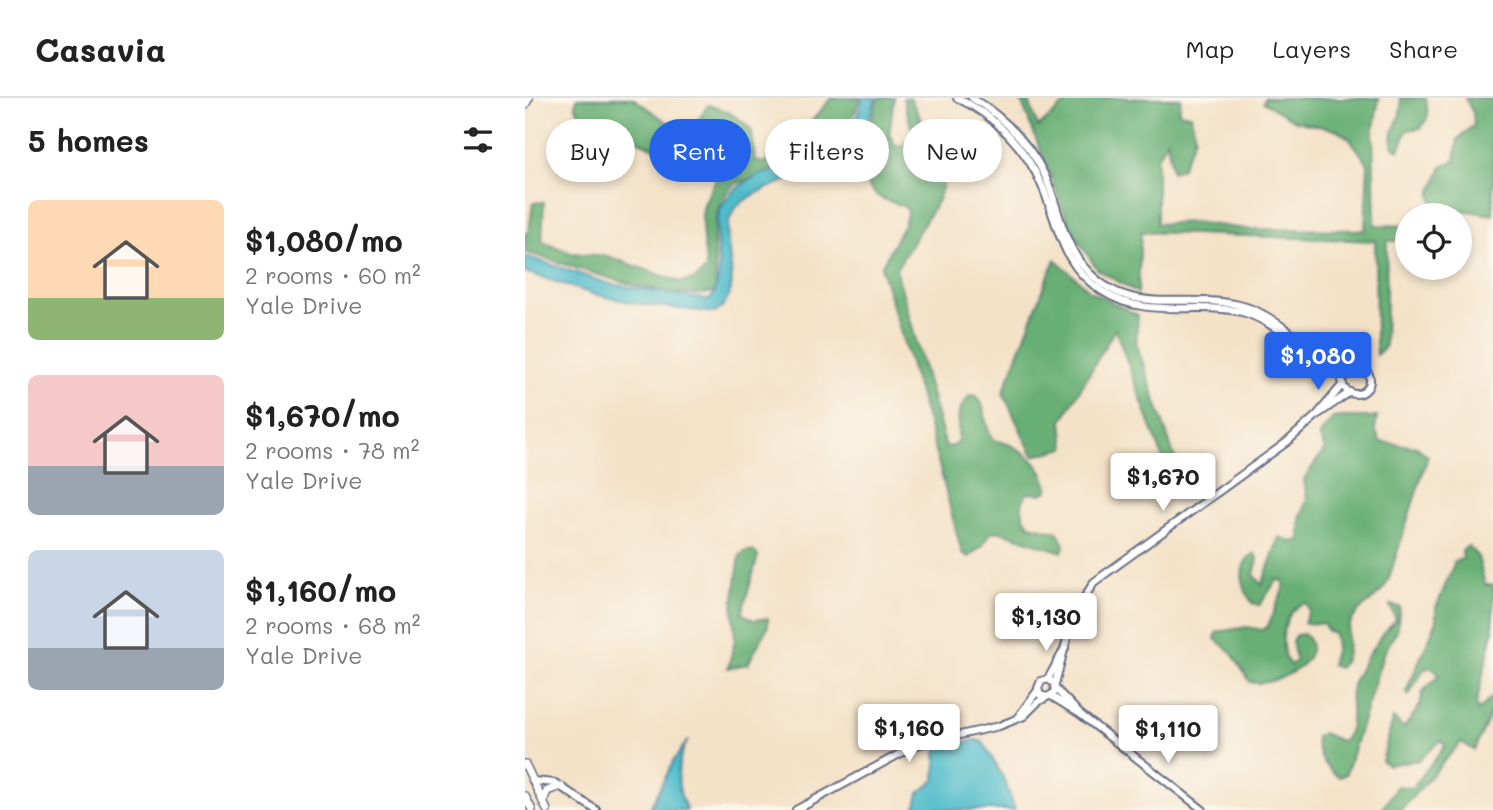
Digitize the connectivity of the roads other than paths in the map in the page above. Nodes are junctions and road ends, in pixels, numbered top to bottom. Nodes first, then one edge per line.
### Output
1 (529, 98) edge
2 (957, 98) edge
3 (972, 98) edge
4 (525, 105) edge
5 (1354, 366) junction
6 (1343, 381) junction
7 (1350, 392) junction
8 (1317, 415) junction
9 (1065, 648) junction
10 (1048, 679) junction
11 (1056, 687) junction
12 (1038, 690) junction
13 (1049, 697) junction
14 (1063, 705) junction
15 (1034, 707) junction
16 (1080, 714) junction
17 (1018, 717) junction
18 (525, 764) edge
19 (529, 781) edge
20 (561, 786) junction
21 (525, 796) edge
22 (543, 802) junction
23 (532, 810) edge
24 (547, 810) edge
25 (596, 810) edge
26 (796, 810) edge
27 (1203, 810) edge

1 - 4 main road
2 - 6 street
3 - 5 street
5 - 6 street
5 - 7 street
6 - 7 street
6 - 8 street
7 - 8 street
8 - 9 street
9 - 10 street
9 - 11 street
10 - 11 street
10 - 12 street
11 - 13 street
11 - 16 street
12 - 13 street
12 - 17 street
13 - 14 street
13 - 15 street
14 - 15 street
14 - 16 street
15 - 17 street
16 - 27 street
17 - 26 street
18 - 19 main road
19 - 20 street
19 - 22 main road
20 - 22 main road
20 - 25 street
21 - 23 main road
22 - 24 main road

